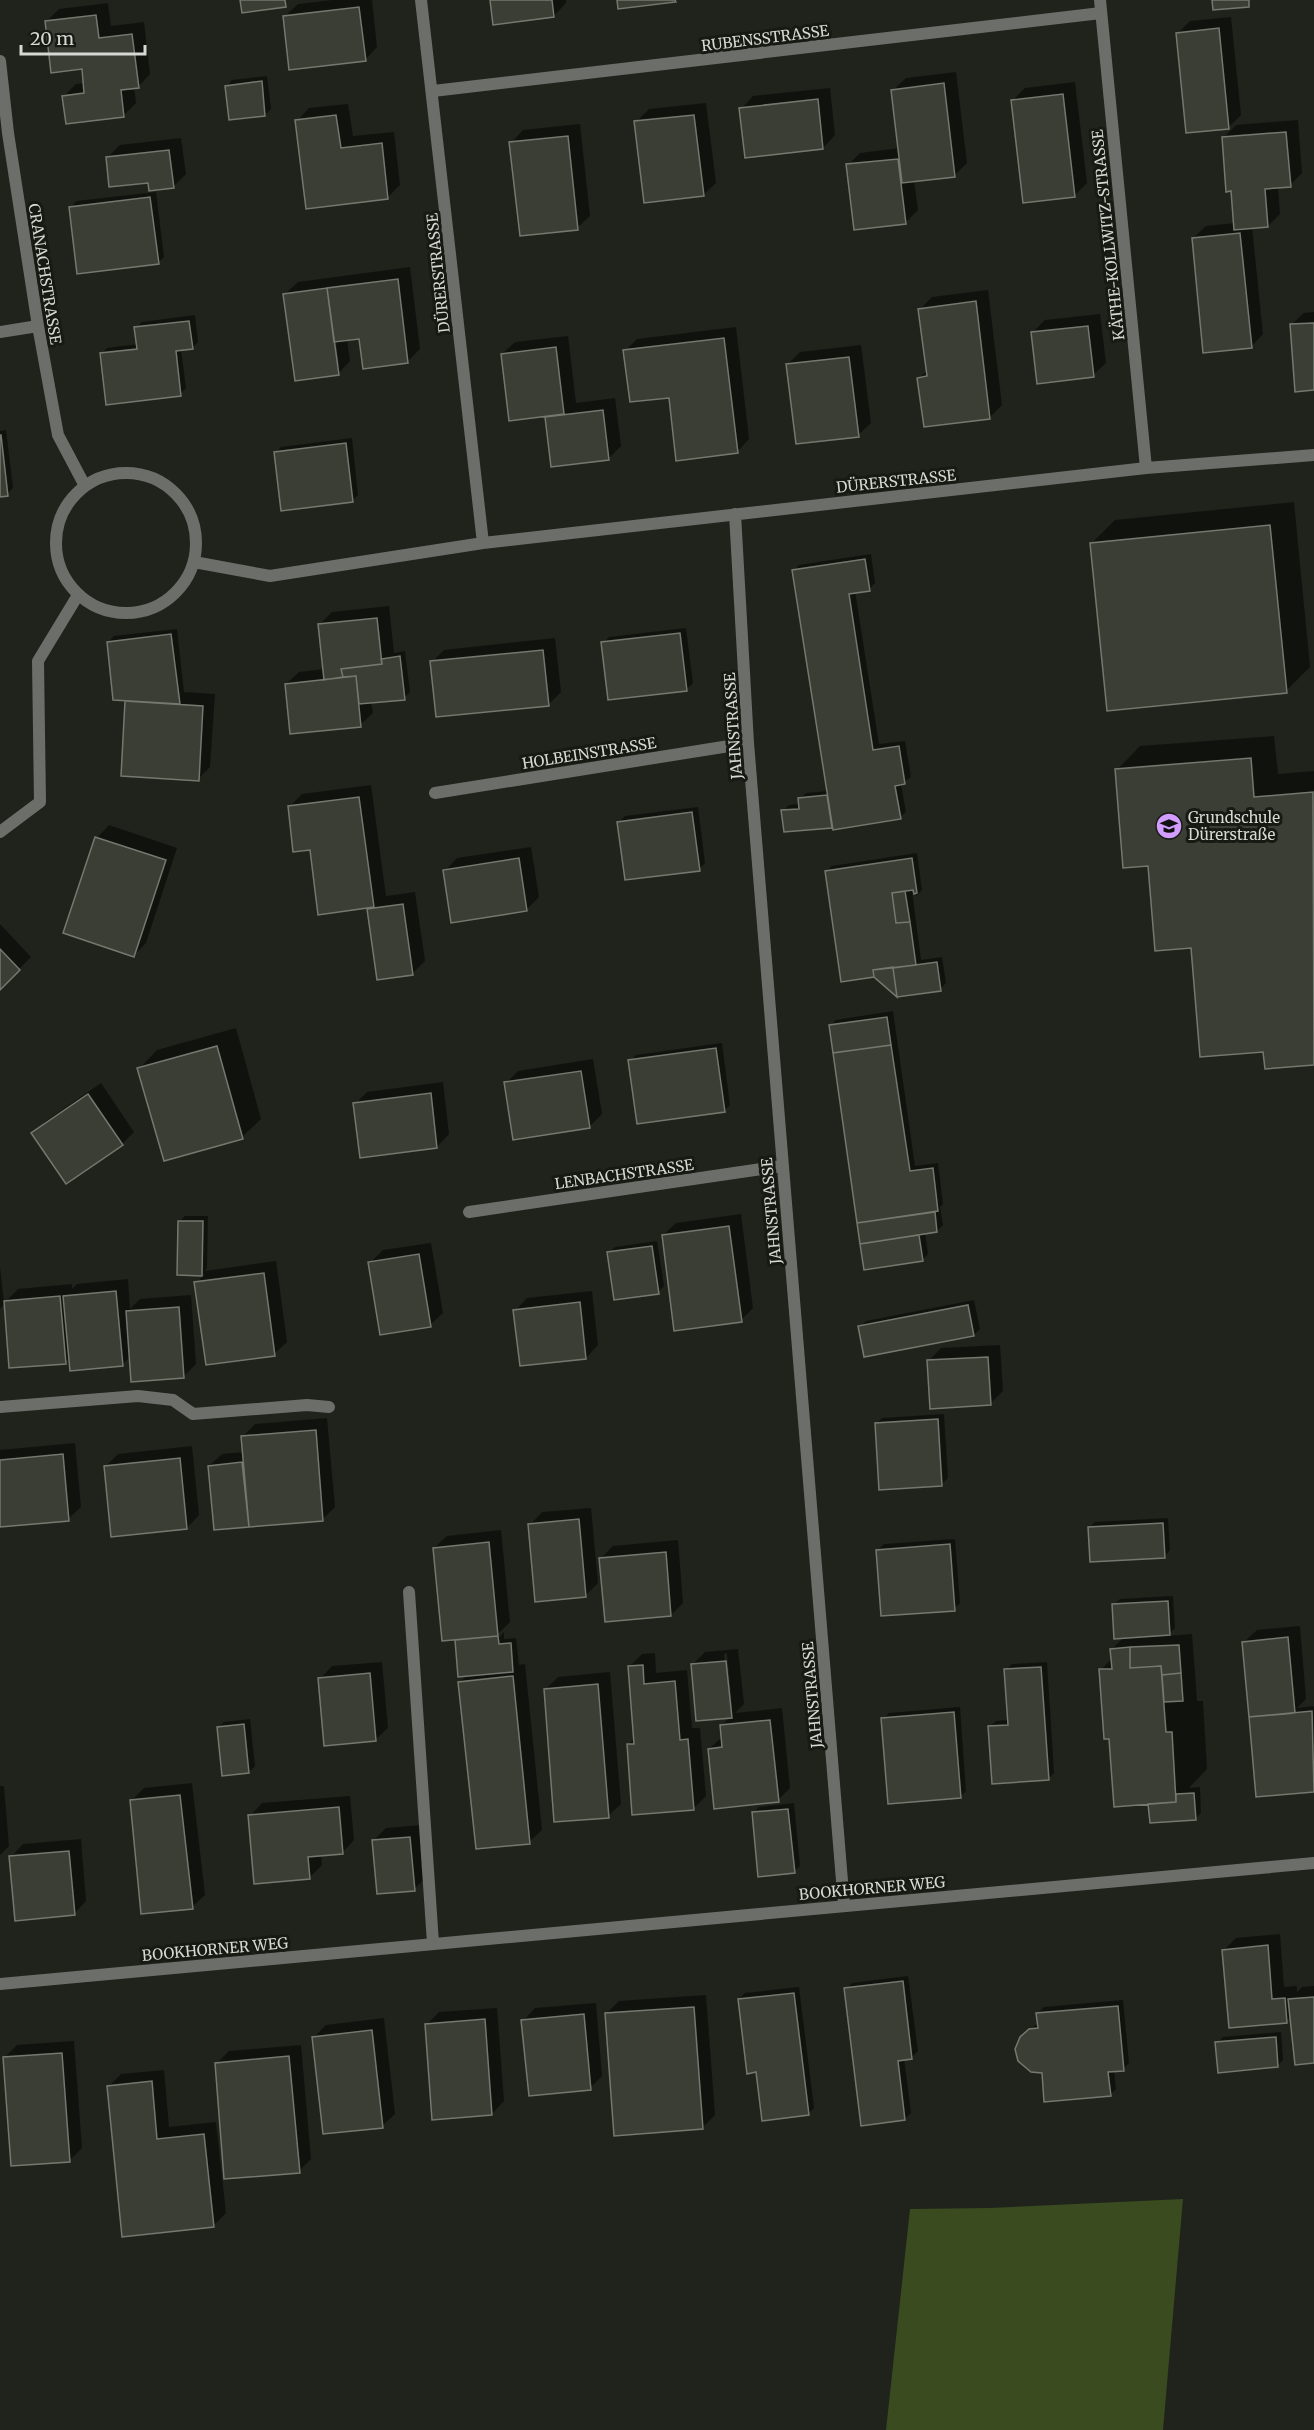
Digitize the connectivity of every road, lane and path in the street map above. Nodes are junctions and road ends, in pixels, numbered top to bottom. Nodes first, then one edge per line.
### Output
1 (421, 0) edge
2 (1100, 0) edge
3 (1101, 13) junction
4 (0, 61) edge
5 (433, 92) junction
6 (38, 326) junction
7 (0, 332) edge
8 (1314, 455) edge
9 (1146, 468) junction
10 (85, 486) junction
11 (735, 514) junction
12 (483, 543) junction
13 (194, 562) junction
14 (78, 595) junction
15 (748, 743) junction
16 (435, 793) dead end
17 (0, 832) edge
18 (782, 1166) junction
19 (470, 1212) dead end
20 (0, 1407) edge
21 (329, 1407) dead end
22 (409, 1592) dead end
23 (1314, 1863) edge
24 (844, 1905) junction
25 (433, 1943) junction
26 (0, 1984) edge

1 - 5 street, DÜRERSTRASSE
2 - 3 street, KÄTHE-KOLLWITZ-STRASSE
3 - 5 street, RUBENSSTRASSE
3 - 9 street, KÄTHE-KOLLWITZ-STRASSE
4 - 6 street, CRANACHSTRASSE
5 - 12 street, DÜRERSTRASSE
6 - 7 street
6 - 10 street, CRANACHSTRASSE
8 - 9 street, DÜRERSTRASSE
9 - 11 street, DÜRERSTRASSE
10 - 13 street
10 - 14 street
11 - 12 street, DÜRERSTRASSE
11 - 15 street, JAHNSTRASSE
12 - 13 street, DÜRERSTRASSE
13 - 14 street
14 - 17 street
15 - 16 street, HOLBEINSTRASSE
15 - 18 street, JAHNSTRASSE
18 - 19 street, LENBACHSTRASSE
18 - 24 street, JAHNSTRASSE
20 - 21 street
22 - 25 street
23 - 24 street, BOOKHORNER WEG
24 - 25 street, BOOKHORNER WEG
25 - 26 street, BOOKHORNER WEG

